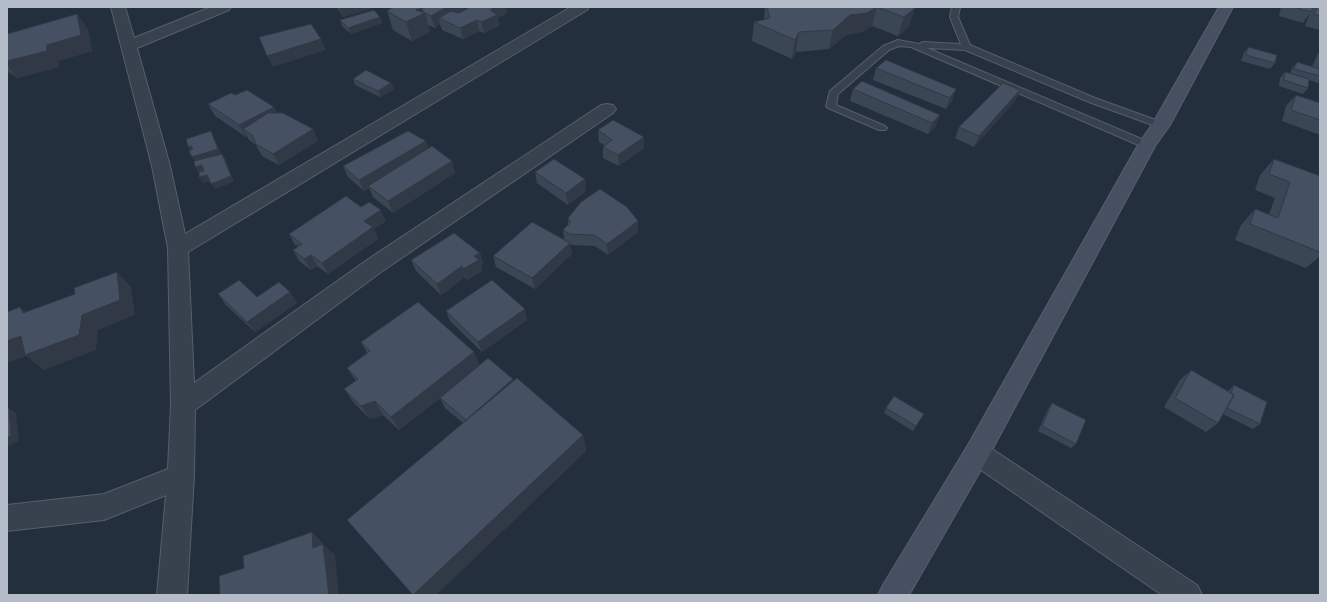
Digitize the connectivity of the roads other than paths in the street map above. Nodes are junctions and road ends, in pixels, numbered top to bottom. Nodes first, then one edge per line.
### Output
1 (118, 7) edge
2 (224, 7) edge
3 (582, 7) edge
4 (956, 7) edge
5 (1226, 7) edge
6 (913, 44) junction
7 (129, 46) junction
8 (966, 47) junction
9 (607, 109) dead end
10 (1161, 125) junction
11 (882, 128) dead end
12 (1148, 145) junction
13 (178, 248) junction
14 (183, 405) junction
15 (977, 453) junction
16 (181, 476) junction
17 (7, 518) edge
18 (172, 595) edge
19 (894, 595) edge
20 (1187, 595) edge

1 - 7 street
2 - 7 street
3 - 13 street
4 - 8 lane
5 - 10 main road
6 - 8 lane
6 - 11 lane
6 - 12 lane
7 - 13 street
8 - 10 lane
9 - 14 street
10 - 12 main road
12 - 15 main road
13 - 14 street
14 - 16 street
15 - 19 main road
15 - 20 street
16 - 17 street
16 - 18 street

